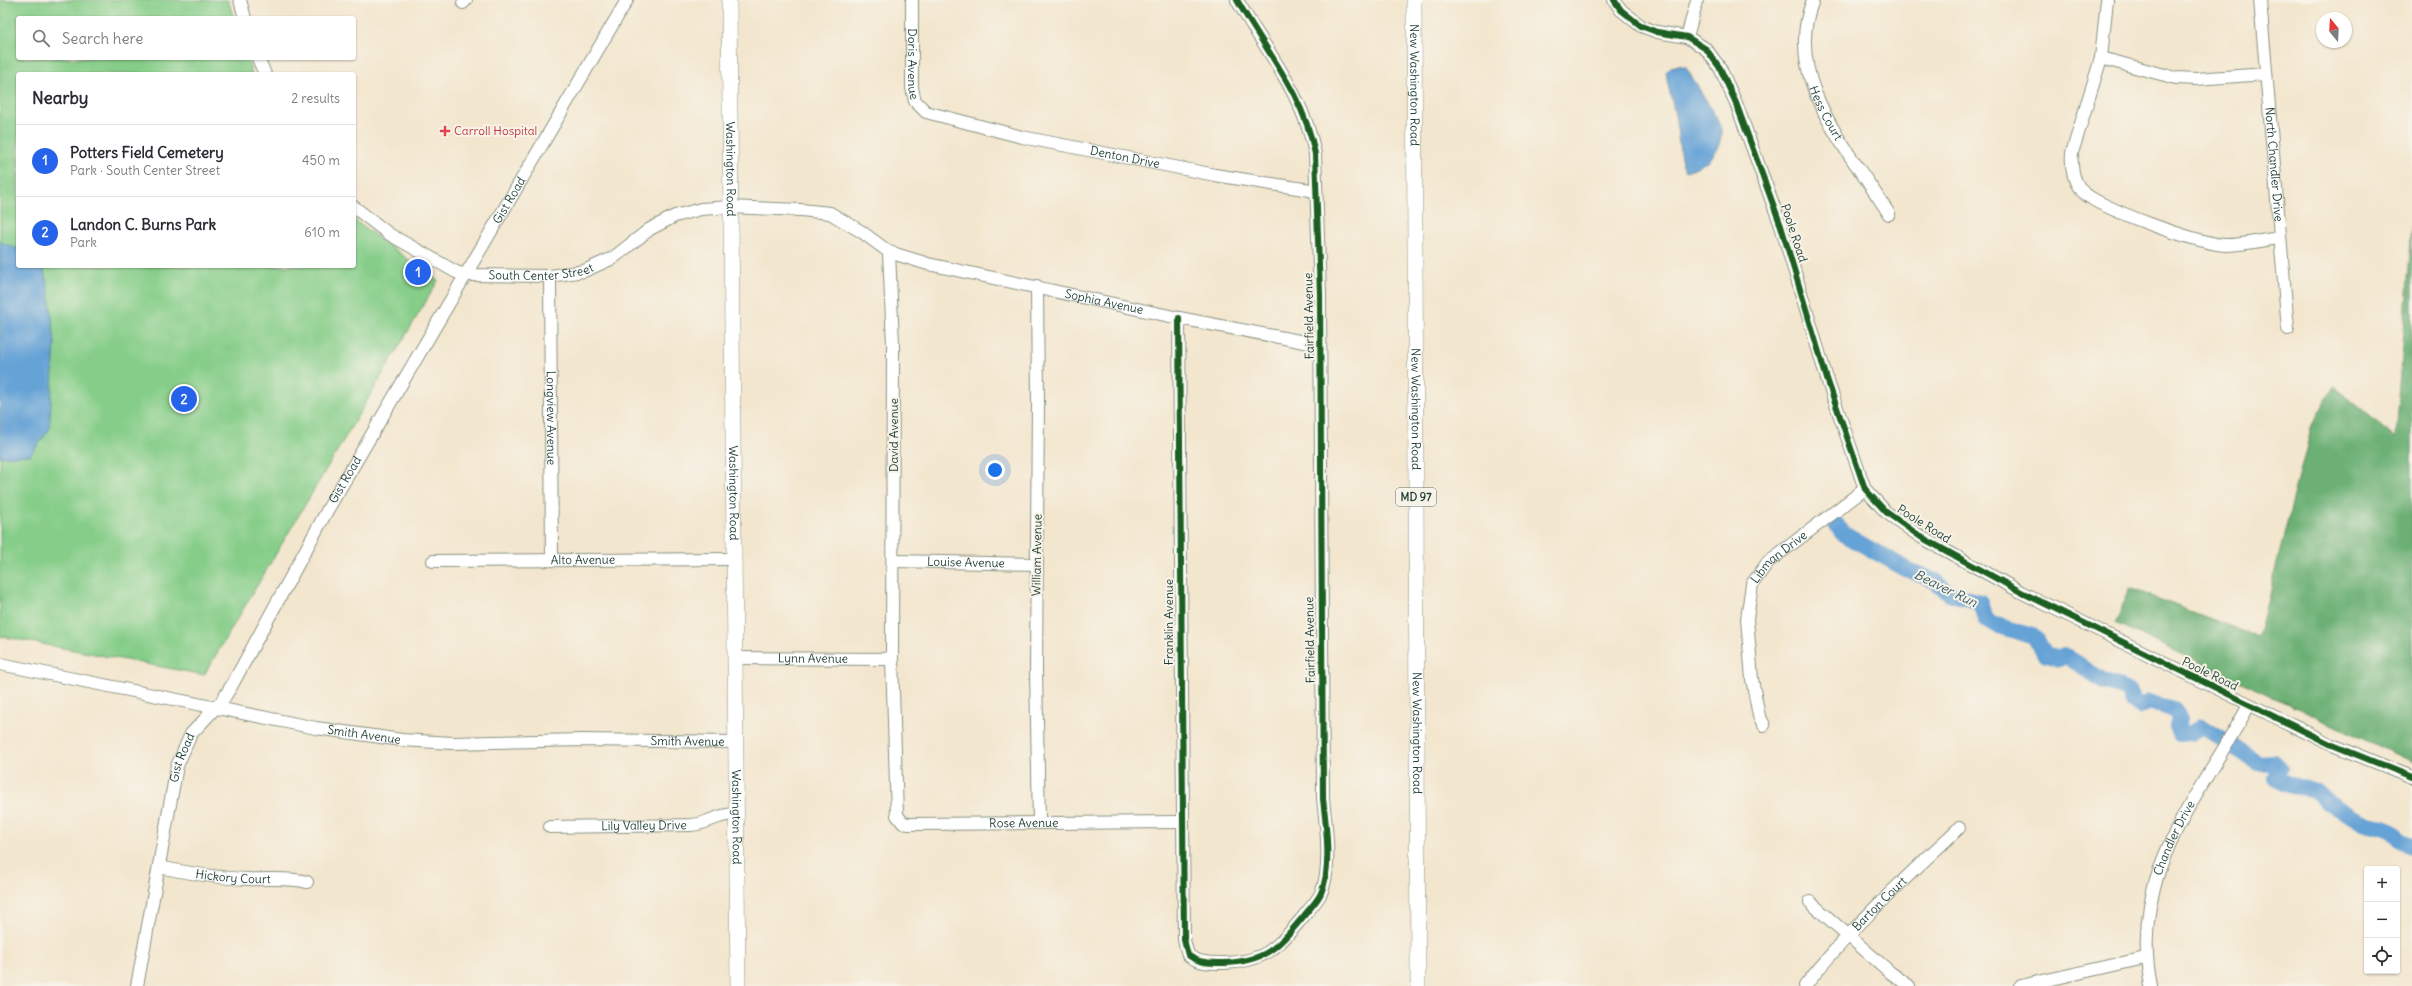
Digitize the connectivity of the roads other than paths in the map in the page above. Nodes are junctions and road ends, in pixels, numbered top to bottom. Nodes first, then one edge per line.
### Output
1 (240, 0) edge
2 (627, 0) edge
3 (728, 0) edge
4 (912, 0) edge
5 (1237, 0) edge
6 (1414, 0) edge
7 (1614, 0) edge
8 (1697, 0) edge
9 (1814, 0) edge
10 (2107, 0) edge
11 (2260, 0) edge
12 (244, 16) edge
13 (1686, 37) junction
14 (2101, 58) junction
15 (259, 60) edge
16 (264, 72) edge
17 (2266, 74) junction
18 (936, 116) joint
19 (1316, 191) junction
20 (730, 207) junction
21 (356, 209) edge
22 (1889, 214) dead end
23 (2280, 238) junction
24 (889, 252) junction
25 (466, 275) junction
26 (550, 276) junction
27 (1037, 286) junction
28 (1179, 318) junction
29 (2288, 329) dead end
30 (1320, 345) junction
31 (1865, 488) junction
32 (733, 559) junction
33 (552, 560) junction
34 (433, 561) dead end
35 (894, 561) junction
36 (1037, 564) junction
37 (734, 658) junction
38 (892, 659) junction
39 (0, 664) edge
40 (2249, 705) junction
41 (214, 708) junction
42 (1764, 725) dead end
43 (734, 742) junction
44 (2412, 777) edge
45 (895, 788) joint
46 (736, 814) junction
47 (1181, 822) junction
48 (1039, 823) junction
49 (550, 827) dead end
50 (1959, 828) dead end
51 (159, 867) junction
52 (307, 882) dead end
53 (1810, 902) dead end
54 (1182, 926) joint
55 (1850, 936) junction
56 (2145, 958) junction
57 (137, 986) edge
58 (738, 986) edge
59 (1418, 986) edge
60 (1805, 986) edge
61 (1909, 986) edge
62 (2021, 986) edge
63 (2151, 986) edge

1 - 12 street
2 - 25 street, Gist Road
3 - 20 main road, Washington Road
4 - 18 street, Doris Avenue
5 - 19 street, Fairfield Avenue
6 - 59 main road, New Washington Road / MD 97
7 - 13 street, Poole Road
8 - 13 street
9 - 22 street, Hess Court
10 - 14 street
11 - 17 street, North Chandler Drive
13 - 31 street, Poole Road
14 - 17 street
14 - 23 street
15 - 16 street
17 - 23 street, North Chandler Drive
18 - 19 street, Denton Drive
19 - 30 street, Fairfield Avenue
20 - 24 street
20 - 26 street, South Center Street
20 - 32 main road, Washington Road
21 - 25 street, South Center Street
23 - 29 street, North Chandler Drive
24 - 27 street, Sophia Avenue
24 - 35 street, David Avenue
25 - 26 street, South Center Street
25 - 41 street, Gist Road
26 - 33 street, Longview Avenue
27 - 28 street, Sophia Avenue
27 - 36 street, William Avenue
28 - 30 street, Sophia Avenue
28 - 47 street, Franklin Avenue
30 - 54 street, Fairfield Avenue
31 - 40 street, Poole Road
31 - 42 street, Libman Drive
32 - 33 street, Alto Avenue
32 - 37 main road, Washington Road
33 - 34 street, Alto Avenue
35 - 36 street, Louise Avenue
35 - 38 street, David Avenue
36 - 48 street, William Avenue
37 - 38 street, Lynn Avenue
37 - 43 main road, Washington Road
38 - 45 street, David Avenue
39 - 41 street, Smith Avenue
40 - 44 street, Poole Road
40 - 56 street, Chandler Drive
41 - 43 street, Smith Avenue
41 - 51 street, Gist Road
43 - 46 main road, Washington Road
45 - 48 street, Rose Avenue
46 - 49 street, Lily Valley Drive
46 - 58 main road, Washington Road
47 - 48 street, Rose Avenue
47 - 54 street, Franklin Avenue
50 - 55 street, Barton Court
51 - 52 street, Hickory Court
51 - 57 street, Gist Road
53 - 55 street
55 - 60 street, Barton Court
55 - 61 street
56 - 62 street
56 - 63 street, Chandler Drive

